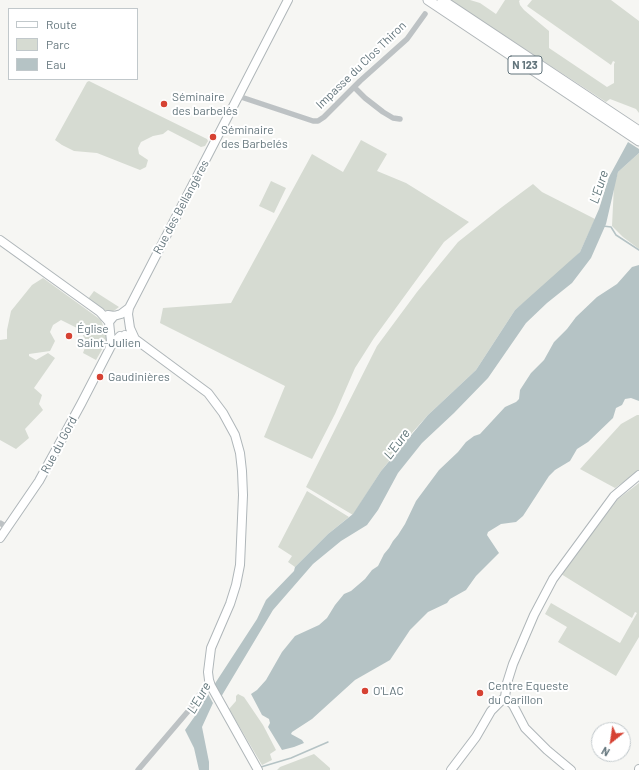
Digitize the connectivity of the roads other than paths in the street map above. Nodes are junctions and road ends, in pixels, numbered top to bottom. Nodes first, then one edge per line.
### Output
1 (288, 0) edge
2 (428, 0) edge
3 (442, 0) edge
4 (450, 9) junction
5 (425, 14) dead end
6 (354, 87) junction
7 (238, 96) junction
8 (604, 113) junction
9 (400, 119) dead end
10 (639, 131) edge
11 (639, 141) edge
12 (0, 240) edge
13 (129, 308) junction
14 (114, 318) junction
15 (129, 319) junction
16 (111, 332) junction
17 (125, 333) junction
18 (110, 348) junction
19 (639, 475) edge
20 (3, 525) edge
21 (0, 538) edge
22 (210, 683) junction
23 (505, 697) junction
24 (256, 768) edge
25 (138, 770) edge
26 (451, 770) edge
27 (571, 770) edge

1 - 7 street, Rue des Bellangères
2 - 4 main road, N 123
3 - 4 main road, N 123
4 - 8 main road, N 123
5 - 6 street, Impasse du Clos Thiron
6 - 7 street, Impasse du Clos Thiron
6 - 9 street
7 - 13 street, Rue des Bellangères
8 - 10 main road, N 123
8 - 11 main road, N 123
12 - 14 street
13 - 14 street
13 - 15 street
14 - 15 street
14 - 16 street
15 - 17 street
16 - 17 street
16 - 18 street
17 - 18 street
17 - 22 street
18 - 20 street, Rue du Gord
19 - 23 street
20 - 21 street, Rue du Gord
22 - 24 street
22 - 25 street
23 - 26 street
23 - 27 street

